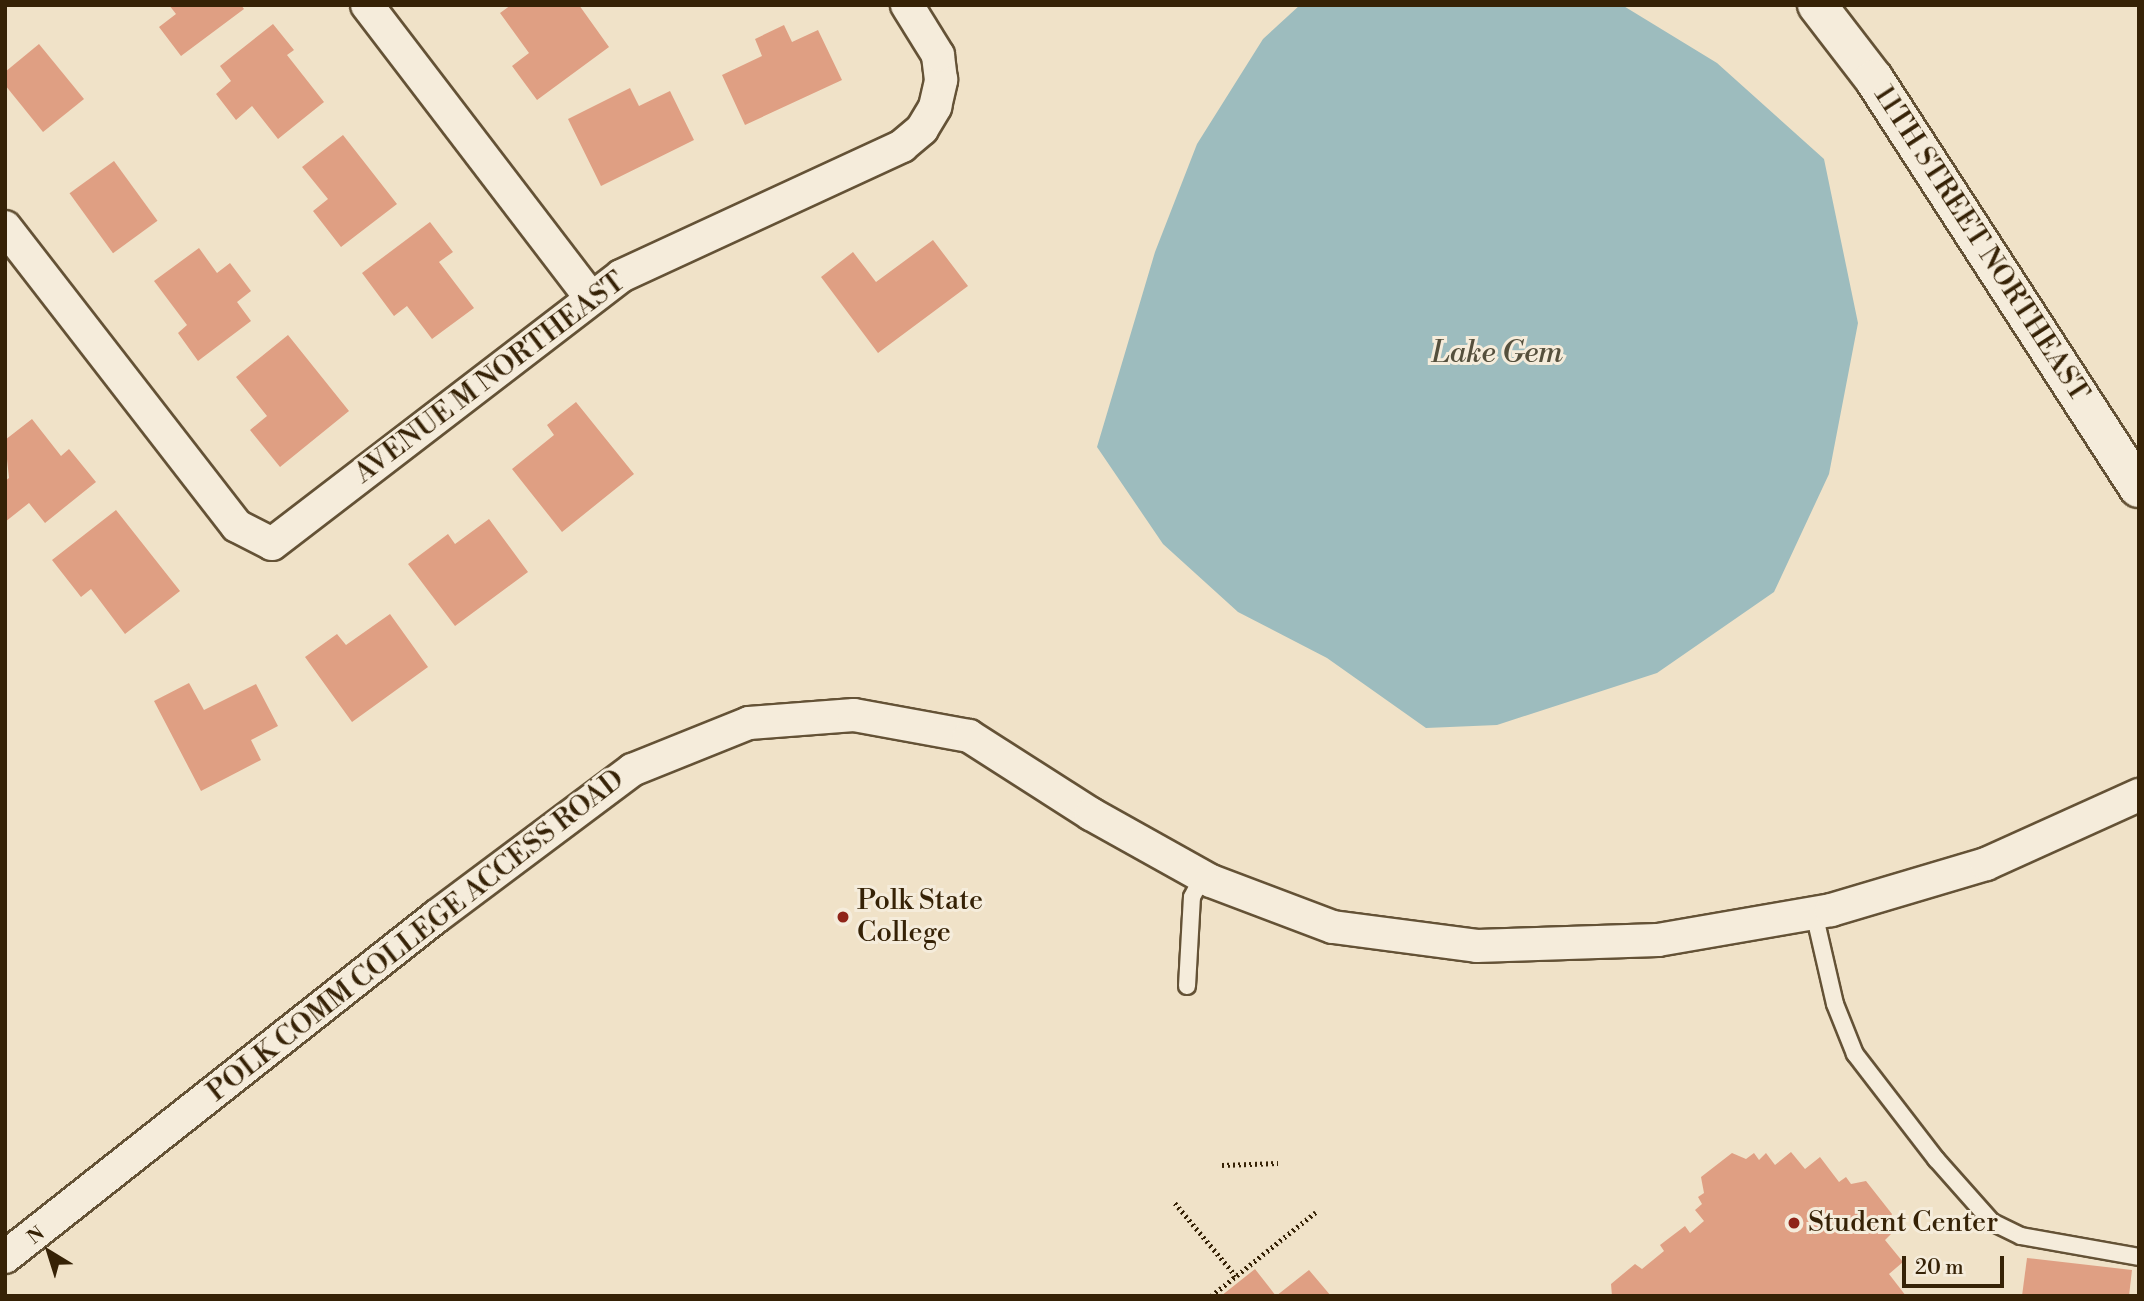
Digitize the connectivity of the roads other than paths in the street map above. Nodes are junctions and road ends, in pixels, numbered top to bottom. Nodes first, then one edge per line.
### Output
1 (367, 5) edge
2 (908, 5) edge
3 (1817, 5) edge
4 (5, 227) edge
5 (590, 297) junction
6 (2139, 488) edge
7 (2139, 795) edge
8 (1203, 876) junction
9 (1814, 913) junction
10 (1187, 986) dead end
11 (5, 1257) edge
12 (2139, 1257) edge

1 - 5 street
2 - 5 street, AVENUE M NORTHEAST
3 - 6 street, 11TH STREET NORTHEAST
4 - 5 street, AVENUE M NORTHEAST
7 - 9 street, POLK COMM COLLEGE ACCESS ROAD
8 - 9 street, POLK COMM COLLEGE ACCESS ROAD
8 - 10 lane
8 - 11 street, POLK COMM COLLEGE ACCESS ROAD
9 - 12 lane

